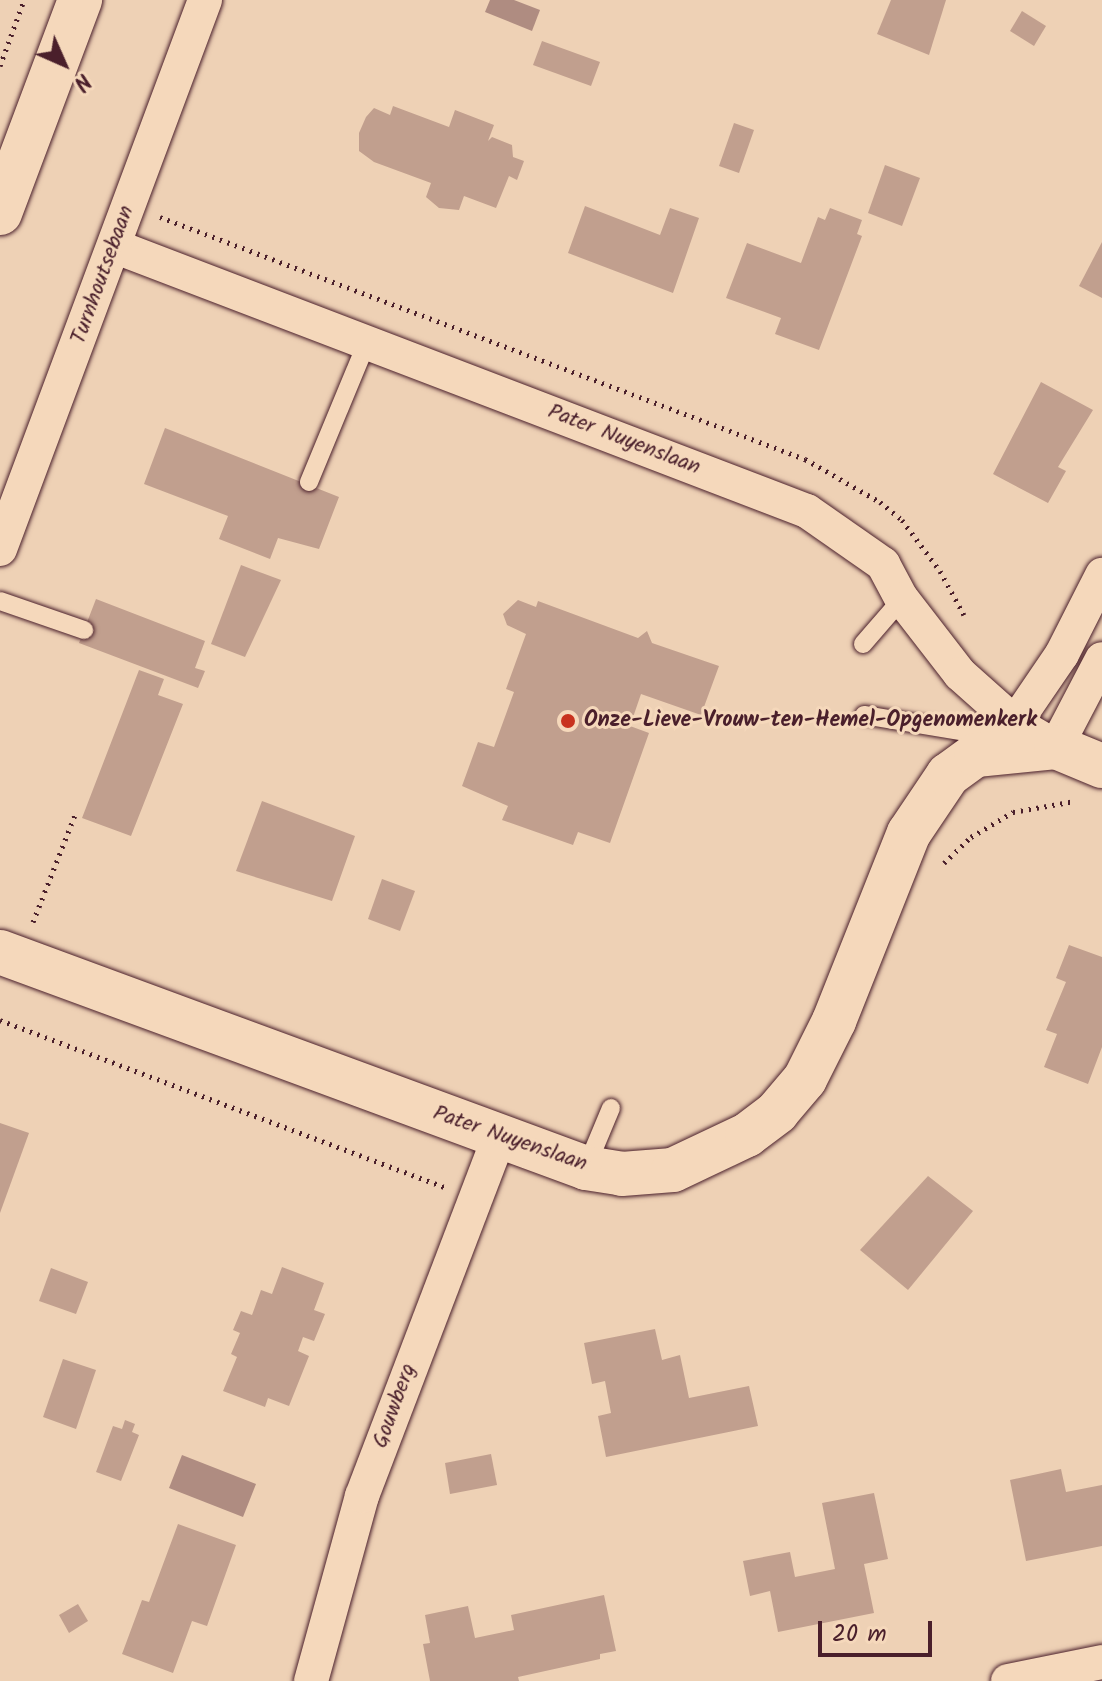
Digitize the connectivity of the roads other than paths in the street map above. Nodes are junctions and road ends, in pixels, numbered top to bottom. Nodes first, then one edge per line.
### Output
1 (80, 0) edge
2 (205, 0) edge
3 (0, 213) edge
4 (114, 246) junction
5 (367, 342) junction
6 (309, 482) dead end
7 (0, 549) edge
8 (1102, 575) edge
9 (902, 599) junction
10 (0, 601) edge
11 (84, 630) dead end
12 (863, 644) dead end
13 (1102, 659) edge
14 (864, 715) dead end
15 (1015, 723) junction
16 (1056, 747) junction
17 (1091, 783) edge
18 (9, 955) edge
19 (611, 1108) dead end
20 (499, 1137) junction
21 (586, 1168) junction
22 (1102, 1662) edge
23 (311, 1681) edge
24 (1008, 1681) edge

1 - 3 street
2 - 4 street, Turnhoutsebaan
4 - 5 street, Pater Nuyenslaan
4 - 7 street, Turnhoutsebaan
5 - 6 lane
5 - 9 street, Pater Nuyenslaan
8 - 15 street
9 - 12 lane
9 - 15 street, Pater Nuyenslaan
10 - 11 lane
13 - 16 street
14 - 16 lane
15 - 16 street, Pater Nuyenslaan
16 - 17 street, Pater Nuyenslaan
16 - 21 street, Pater Nuyenslaan
18 - 20 street, Pater Nuyenslaan
19 - 21 lane
20 - 21 street, Pater Nuyenslaan
20 - 23 street, Gouwberg
22 - 24 street

